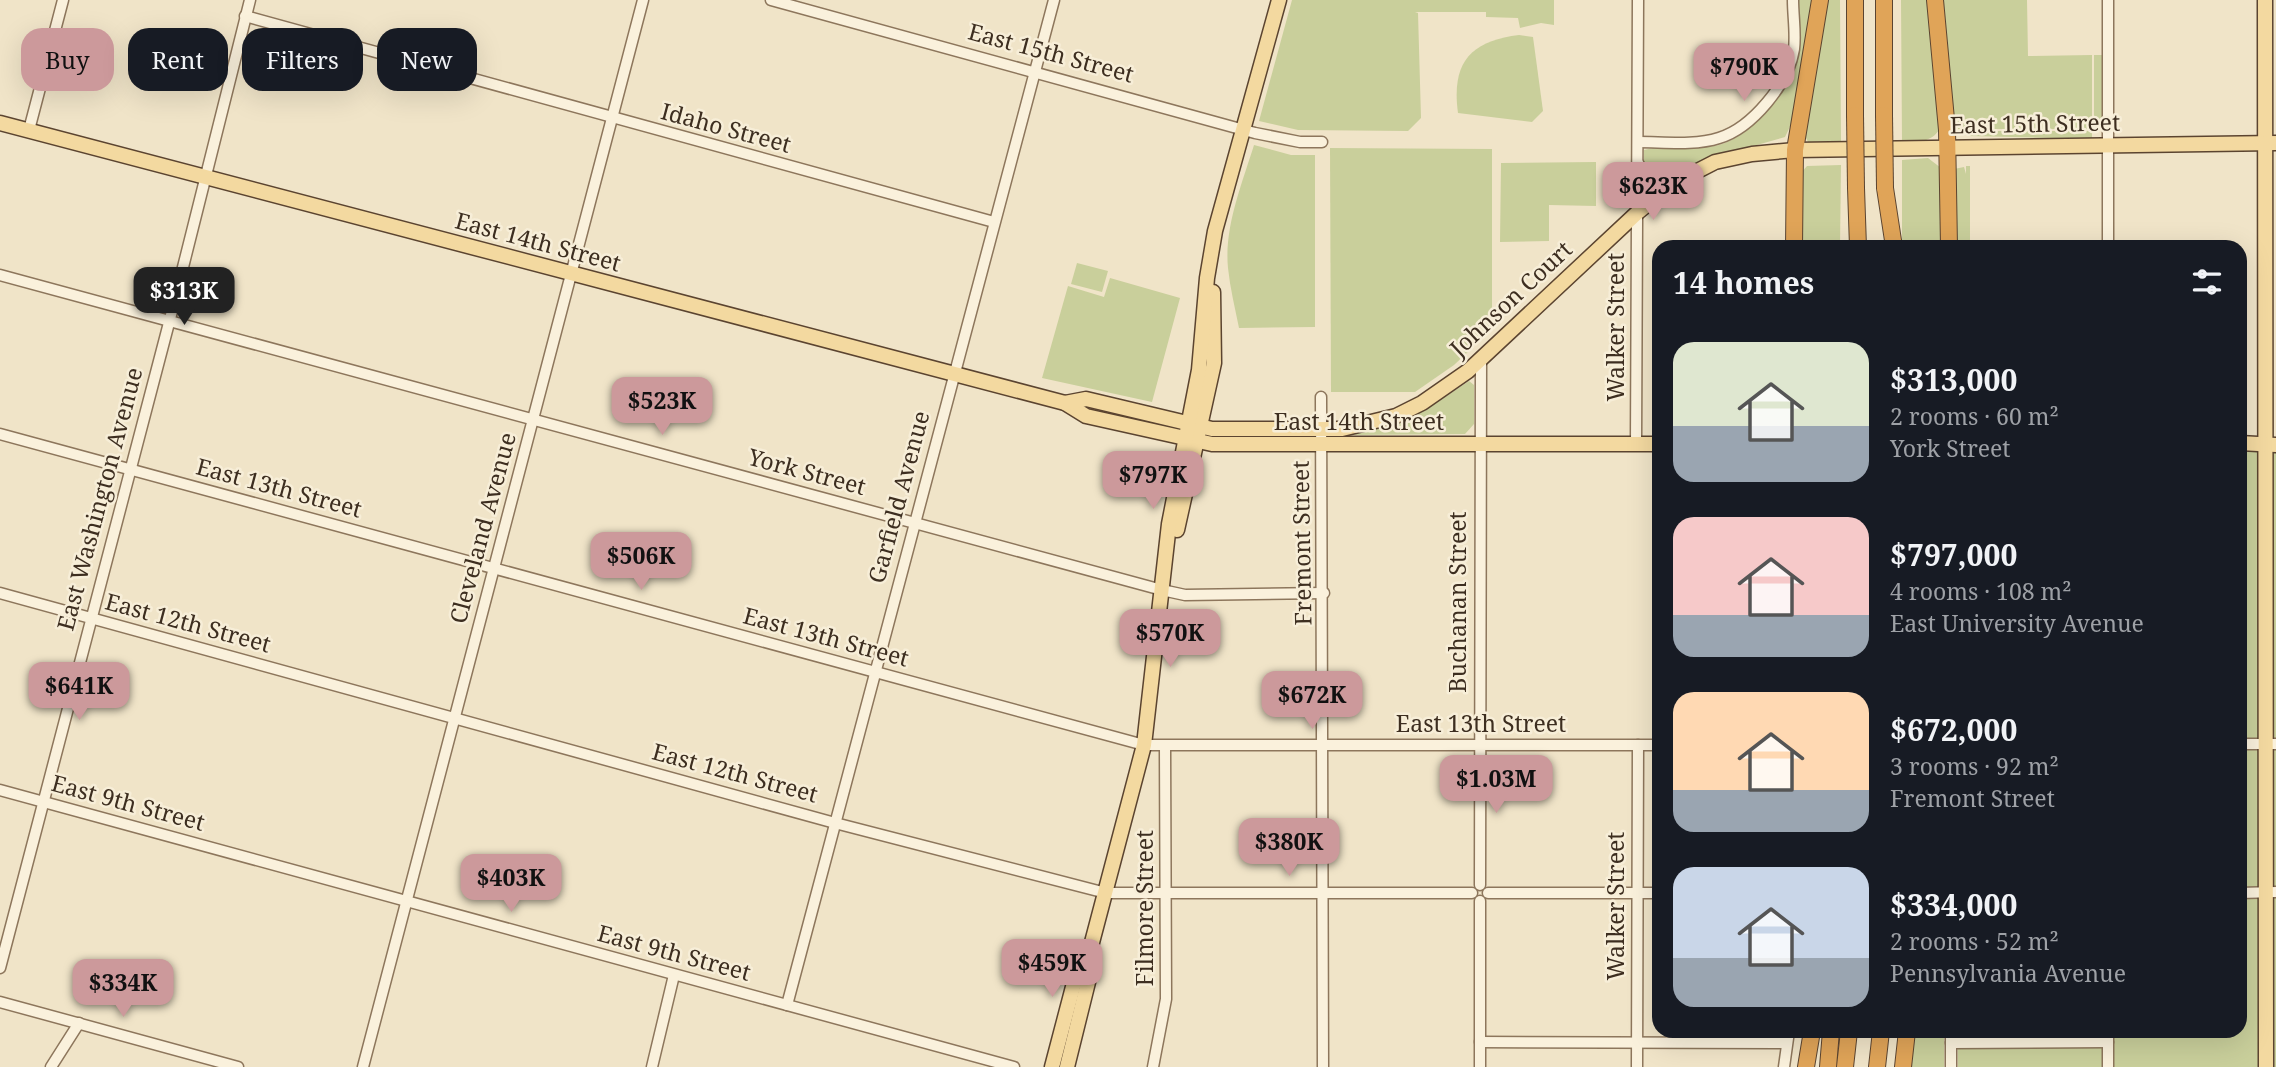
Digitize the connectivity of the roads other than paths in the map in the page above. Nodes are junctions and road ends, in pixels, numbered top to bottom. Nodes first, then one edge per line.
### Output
1 (63, 0) edge
2 (250, 0) edge
3 (643, 0) edge
4 (771, 0) edge
5 (1054, 0) edge
6 (1278, 0) edge
7 (1638, 0) edge
8 (1793, 0) edge
9 (1820, 0) edge
10 (1855, 0) edge
11 (1884, 0) edge
12 (1935, 0) edge
13 (2108, 0) edge
14 (2265, 0) edge
15 (245, 16) junction
16 (1034, 72) junction
17 (611, 119) junction
18 (0, 123) edge
19 (1242, 129) junction
20 (29, 130) junction
21 (1322, 142) dead end
22 (1638, 142) junction
23 (2271, 143) edge
24 (2108, 146) junction
25 (1948, 148) junction
26 (1795, 150) junction
27 (1638, 163) junction
28 (204, 177) junction
29 (1674, 183) junction
30 (1885, 188) junction
31 (1857, 195) junction
32 (1638, 212) junction
33 (994, 222) junction
34 (1794, 240) edge
35 (1850, 240) edge
36 (1858, 240) edge
37 (1885, 240) edge
38 (1893, 240) edge
39 (1949, 240) edge
40 (2108, 240) edge
41 (572, 274) junction
42 (0, 275) edge
43 (2271, 305) edge
44 (170, 319) junction
45 (1481, 360) junction
46 (953, 374) junction
47 (1321, 397) dead end
48 (1065, 403) junction
49 (535, 418) junction
50 (1195, 424) junction
51 (0, 434) edge
52 (1321, 437) junction
53 (1191, 440) junction
54 (2247, 443) edge
55 (1636, 444) junction
56 (1652, 444) edge
57 (2271, 444) edge
58 (1479, 445) junction
59 (131, 469) junction
60 (913, 523) junction
61 (493, 568) junction
62 (1162, 590) junction
63 (0, 593) edge
64 (1324, 593) junction
65 (90, 618) junction
66 (874, 672) junction
67 (455, 718) junction
68 (2247, 744) edge
69 (2271, 744) edge
70 (1479, 745) junction
71 (1638, 745) junction
72 (1652, 745) edge
73 (1144, 746) junction
74 (1165, 747) junction
75 (1324, 747) junction
76 (0, 790) edge
77 (42, 801) junction
78 (835, 823) junction
79 (2247, 892) edge
80 (2271, 892) edge
81 (1106, 893) junction
82 (1480, 893) junction
83 (1637, 893) junction
84 (1652, 893) edge
85 (1167, 894) junction
86 (1324, 894) junction
87 (408, 902) junction
88 (3, 939) edge
89 (1090, 950) junction
90 (0, 968) edge
91 (674, 975) junction
92 (0, 1002) edge
93 (787, 1005) junction
94 (79, 1023) junction
95 (1787, 1038) edge
96 (1811, 1038) edge
97 (1830, 1038) edge
98 (1848, 1038) edge
99 (1880, 1038) edge
100 (1906, 1038) edge
101 (1951, 1038) edge
102 (2108, 1038) edge
103 (1480, 1042) junction
104 (1637, 1043) junction
105 (1786, 1043) junction
106 (51, 1067) edge
107 (238, 1067) edge
108 (363, 1067) edge
109 (652, 1067) edge
110 (1014, 1067) edge
111 (1052, 1067) edge
112 (1067, 1067) edge
113 (1153, 1067) edge
114 (1323, 1067) edge
115 (1480, 1067) edge
116 (1637, 1067) edge
117 (1784, 1067) edge
118 (1806, 1067) edge
119 (1828, 1067) edge
120 (1844, 1067) edge
121 (1877, 1067) edge
122 (1903, 1067) edge
123 (1951, 1067) edge
124 (2108, 1067) edge
125 (2266, 1067) edge

1 - 20 street
2 - 15 street, East Washington Avenue
3 - 17 street, Cleveland Avenue
4 - 16 street, East 15th Street
5 - 16 street, Garfield Avenue
6 - 19 main road
7 - 22 street, Walker Street
8 - 22 street
9 - 26 highway
10 - 31 highway, bridge
11 - 30 highway, bridge
12 - 25 highway
13 - 24 street
14 - 23 main road
15 - 17 street, Idaho Street
15 - 28 street, East Washington Avenue
16 - 19 street, East 15th Street
16 - 33 street, Garfield Avenue
17 - 33 street, Idaho Street
17 - 41 street, Cleveland Avenue
18 - 20 main road, East 14th Street
19 - 21 street, East 15th Street
19 - 50 main road
20 - 28 main road, East 14th Street
22 - 27 street, Walker Street
23 - 24 main road, East 15th Street
23 - 43 main road
24 - 25 main road, East 15th Street
24 - 40 street
25 - 26 main road, East 15th Street
25 - 39 highway
26 - 29 main road, Johnson Court
26 - 34 highway
27 - 29 street
27 - 32 street, Walker Street
28 - 41 main road, East 14th Street
28 - 44 street, East Washington Avenue
29 - 32 main road, Johnson Court
30 - 37 highway
30 - 38 highway
31 - 35 highway
31 - 36 highway
32 - 45 main road, Johnson Court
32 - 55 street, Walker Street
33 - 46 street, Garfield Avenue
41 - 46 main road, East 14th Street
41 - 49 street, Cleveland Avenue
42 - 44 street, York Street
43 - 57 main road
44 - 49 street, York Street
44 - 59 street, East Washington Avenue
45 - 52 main road, Johnson Court
45 - 58 street, Buchanan Street
46 - 48 main road, East 14th Street
46 - 60 street, Garfield Avenue
47 - 52 street, Fremont Street
48 - 50 main road, East 14th Street
48 - 53 main road, East 14th Street
49 - 60 street, York Street
49 - 61 street, Cleveland Avenue
50 - 52 main road, East 14th Street
50 - 53 main road
51 - 59 street, East 13th Street
52 - 53 main road, East 14th Street
52 - 58 main road, East 14th Street
52 - 64 street, Fremont Street
53 - 62 main road
54 - 57 main road
55 - 56 main road, East 14th Street
55 - 58 main road, East 14th Street
57 - 69 main road
58 - 70 street, Buchanan Street
59 - 61 street, East 13th Street
59 - 65 street, East Washington Avenue
60 - 62 street, York Street
60 - 66 street, Garfield Avenue
61 - 66 street, East 13th Street
61 - 67 street, Cleveland Avenue
62 - 64 street, York Street
62 - 73 main road
63 - 65 street, East 12th Street
64 - 75 street, Fremont Street
65 - 67 street, East 12th Street
65 - 77 street, East Washington Avenue
66 - 73 street, East 13th Street
66 - 78 street, Garfield Avenue
67 - 78 street, East 12th Street
67 - 87 street, Cleveland Avenue
68 - 69 street
69 - 80 main road
70 - 71 street, East 13th Street
70 - 75 street, East 13th Street
70 - 82 street, Buchanan Street
71 - 72 street, East 13th Street
71 - 83 street, Walker Street
73 - 74 street, East 13th Street
73 - 81 main road
74 - 75 street, East 13th Street
74 - 85 street, Filmore Street
75 - 86 street, Fremont Street
76 - 77 street, East 9th Street
77 - 87 street, East 9th Street
77 - 88 street, East Washington Avenue
78 - 81 street, East 12th Street
78 - 93 street, Garfield Avenue
79 - 80 street
80 - 125 main road
81 - 85 street, East 12th Street
81 - 89 main road
82 - 83 street, East 12th Street
82 - 86 street, East 12th Street
82 - 103 street, Buchanan Street
83 - 84 street, East 12th Street
83 - 104 street, Walker Street
85 - 86 street, East 12th Street
85 - 113 street, Filmore Street
86 - 114 street, Fremont Street
87 - 91 street, East 9th Street
87 - 108 street, Cleveland Avenue
88 - 90 street, East Washington Avenue
89 - 111 main road
89 - 112 main road
91 - 93 street, East 9th Street
91 - 109 street
92 - 94 street
93 - 110 street, East 9th Street
94 - 106 street
94 - 107 street
95 - 105 street
96 - 118 highway
97 - 119 highway
98 - 120 highway
99 - 121 highway
100 - 122 highway
101 - 123 street
102 - 124 street
103 - 104 street
103 - 115 street, Buchanan Street
104 - 105 street
104 - 116 street, Walker Street
105 - 117 street

